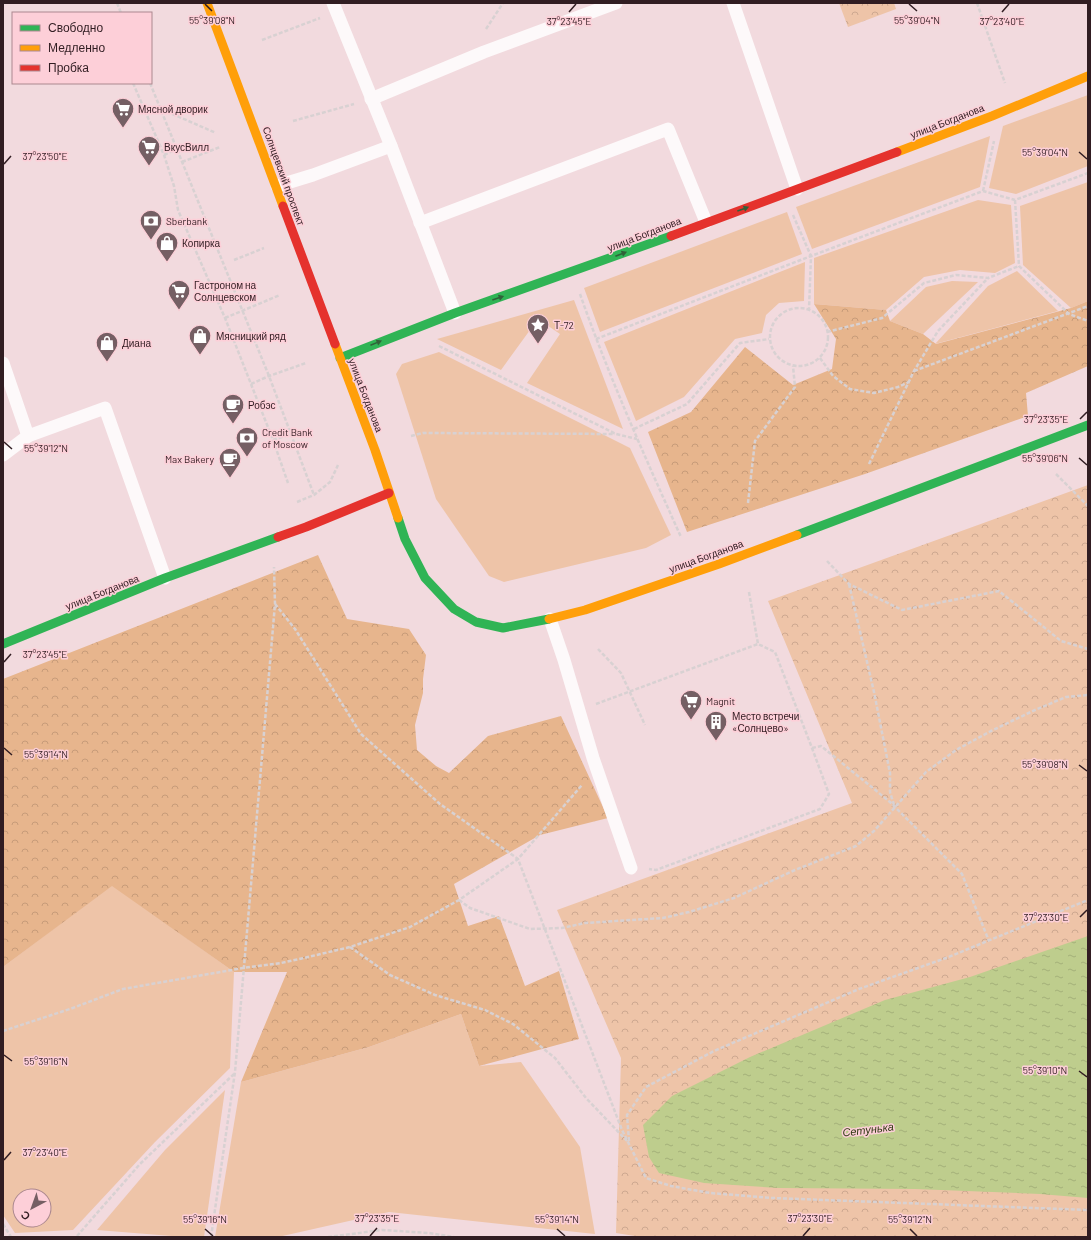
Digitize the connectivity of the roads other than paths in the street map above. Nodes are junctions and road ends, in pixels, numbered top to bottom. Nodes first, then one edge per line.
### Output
1 (207, 3) edge
2 (616, 3) edge
3 (732, 3) edge
4 (335, 8) edge
5 (1088, 76) edge
6 (371, 99) junction
7 (391, 146) junction
8 (277, 186) junction
9 (796, 189) junction
10 (706, 222) junction
11 (420, 223) junction
12 (455, 313) junction
13 (340, 358) junction
14 (3, 363) edge
15 (1088, 425) edge
16 (28, 436) junction
17 (3, 455) edge
18 (390, 493) junction
19 (165, 578) junction
20 (550, 619) junction
21 (3, 644) edge
22 (631, 868) road end

1 - 8 street, Солнцевский проспект
2 - 6 lane
3 - 9 lane
4 - 6 lane
5 - 9 street, улица Богданова
6 - 7 lane
7 - 8 lane
7 - 11 lane
8 - 13 street, Солнцевский проспект
10 -> 9 street, улица Богданова
10 - 11 lane
12 -> 10 street, улица Богданова
11 - 12 lane
13 -> 12 street, улица Богданова
13 - 18 street, улица Богданова
14 - 16 lane
15 - 20 street, улица Богданова
16 - 17 lane
16 - 19 lane
18 - 19 street, улица Богданова
18 - 20 street, улица Богданова
19 - 21 street, улица Богданова
20 - 22 lane

